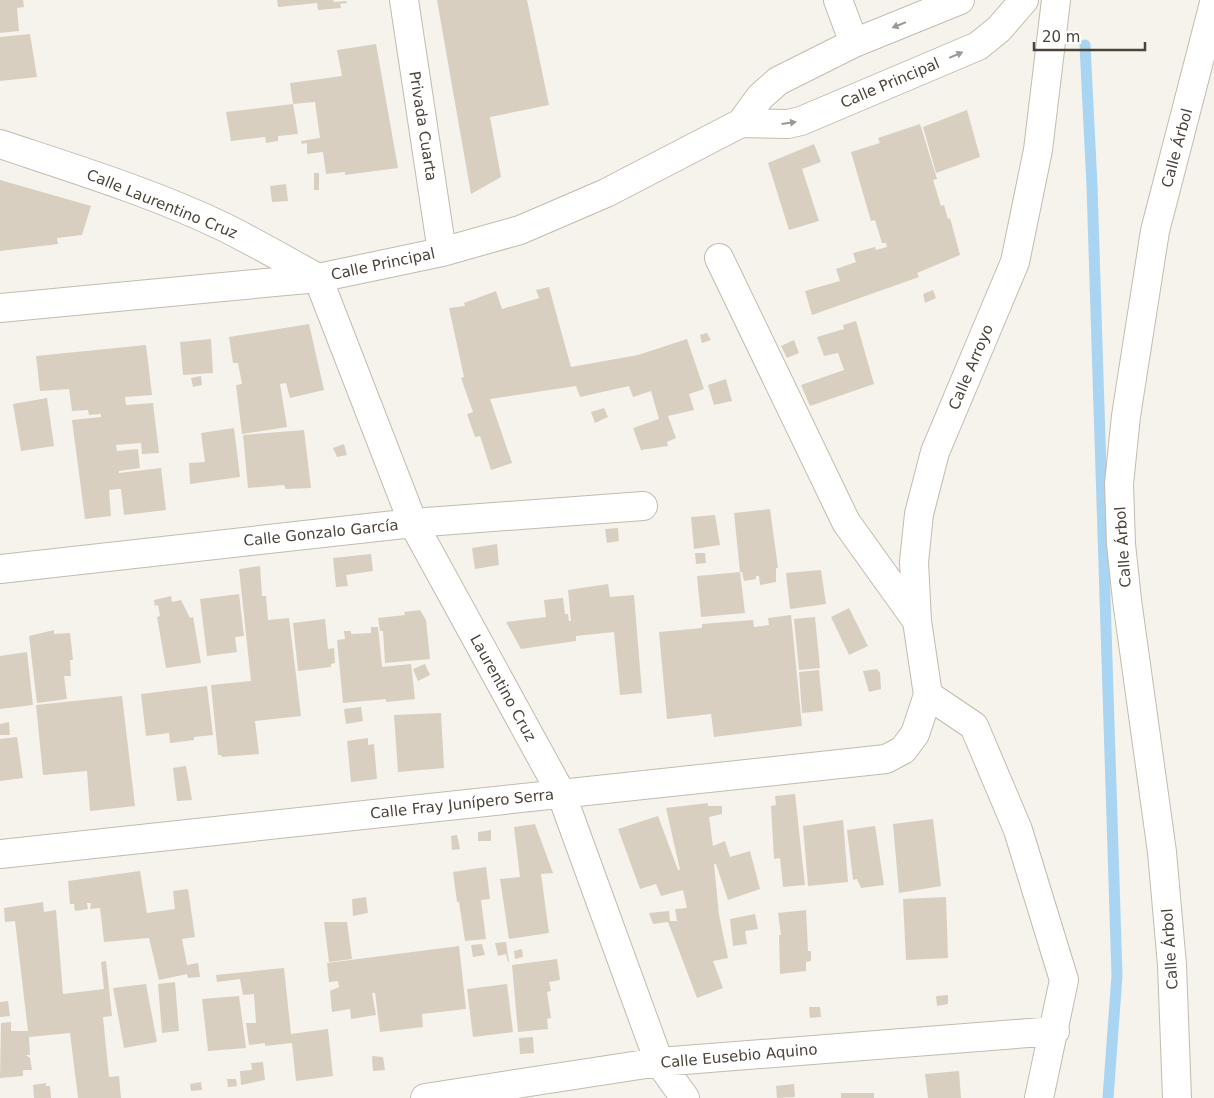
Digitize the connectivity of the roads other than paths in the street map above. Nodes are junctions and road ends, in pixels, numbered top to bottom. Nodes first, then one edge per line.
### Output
1 (404, 0) edge
2 (838, 0) edge
3 (960, 0) edge
4 (1056, 0) edge
5 (1019, 1) edge
6 (1214, 3) edge
7 (854, 43) junction
8 (741, 123) junction
9 (0, 144) edge
10 (442, 252) junction
11 (719, 258) dead end
12 (318, 278) junction
13 (0, 308) edge
14 (643, 506) dead end
15 (413, 523) junction
16 (0, 569) edge
17 (917, 620) junction
18 (928, 694) junction
19 (915, 734) joint
20 (561, 794) junction
21 (0, 854) edge
22 (1055, 1031) junction
23 (659, 1062) junction
24 (522, 1091) edge
25 (425, 1098) edge
26 (685, 1098) edge
27 (1039, 1098) edge
28 (1177, 1098) edge

1 - 10 street, Privada Cuarta
2 - 7 street
3 -> 7 street, Calle Principal
4 - 17 street, Calle Arroyo
8 -> 5 street, Calle Principal
6 - 28 street, Calle Árbol
7 - 8 street, Calle Principal
8 - 10 street, Calle Principal
9 - 12 street, Calle Laurentino Cruz
10 - 12 street, Calle Principal
11 - 17 street
12 - 13 street, Calle Principal
12 - 15 street, Laurentino Cruz
14 - 15 street, Calle Gonzalo García
15 - 16 street, Calle Gonzalo García
15 - 20 street, Laurentino Cruz
17 - 18 street, Calle Arroyo
18 - 19 street, Calle Arroyo
18 - 22 street
19 - 20 street, Calle Fray Junípero Serra
20 - 21 street, Calle Fray Junípero Serra
20 - 23 street, Laurentino Cruz
22 - 23 street, Calle Eusebio Aquino
22 - 27 street
23 - 24 street, Calle Eusebio Aquino
23 - 26 street, Laurentino Cruz
24 - 25 street, Calle Eusebio Aquino

